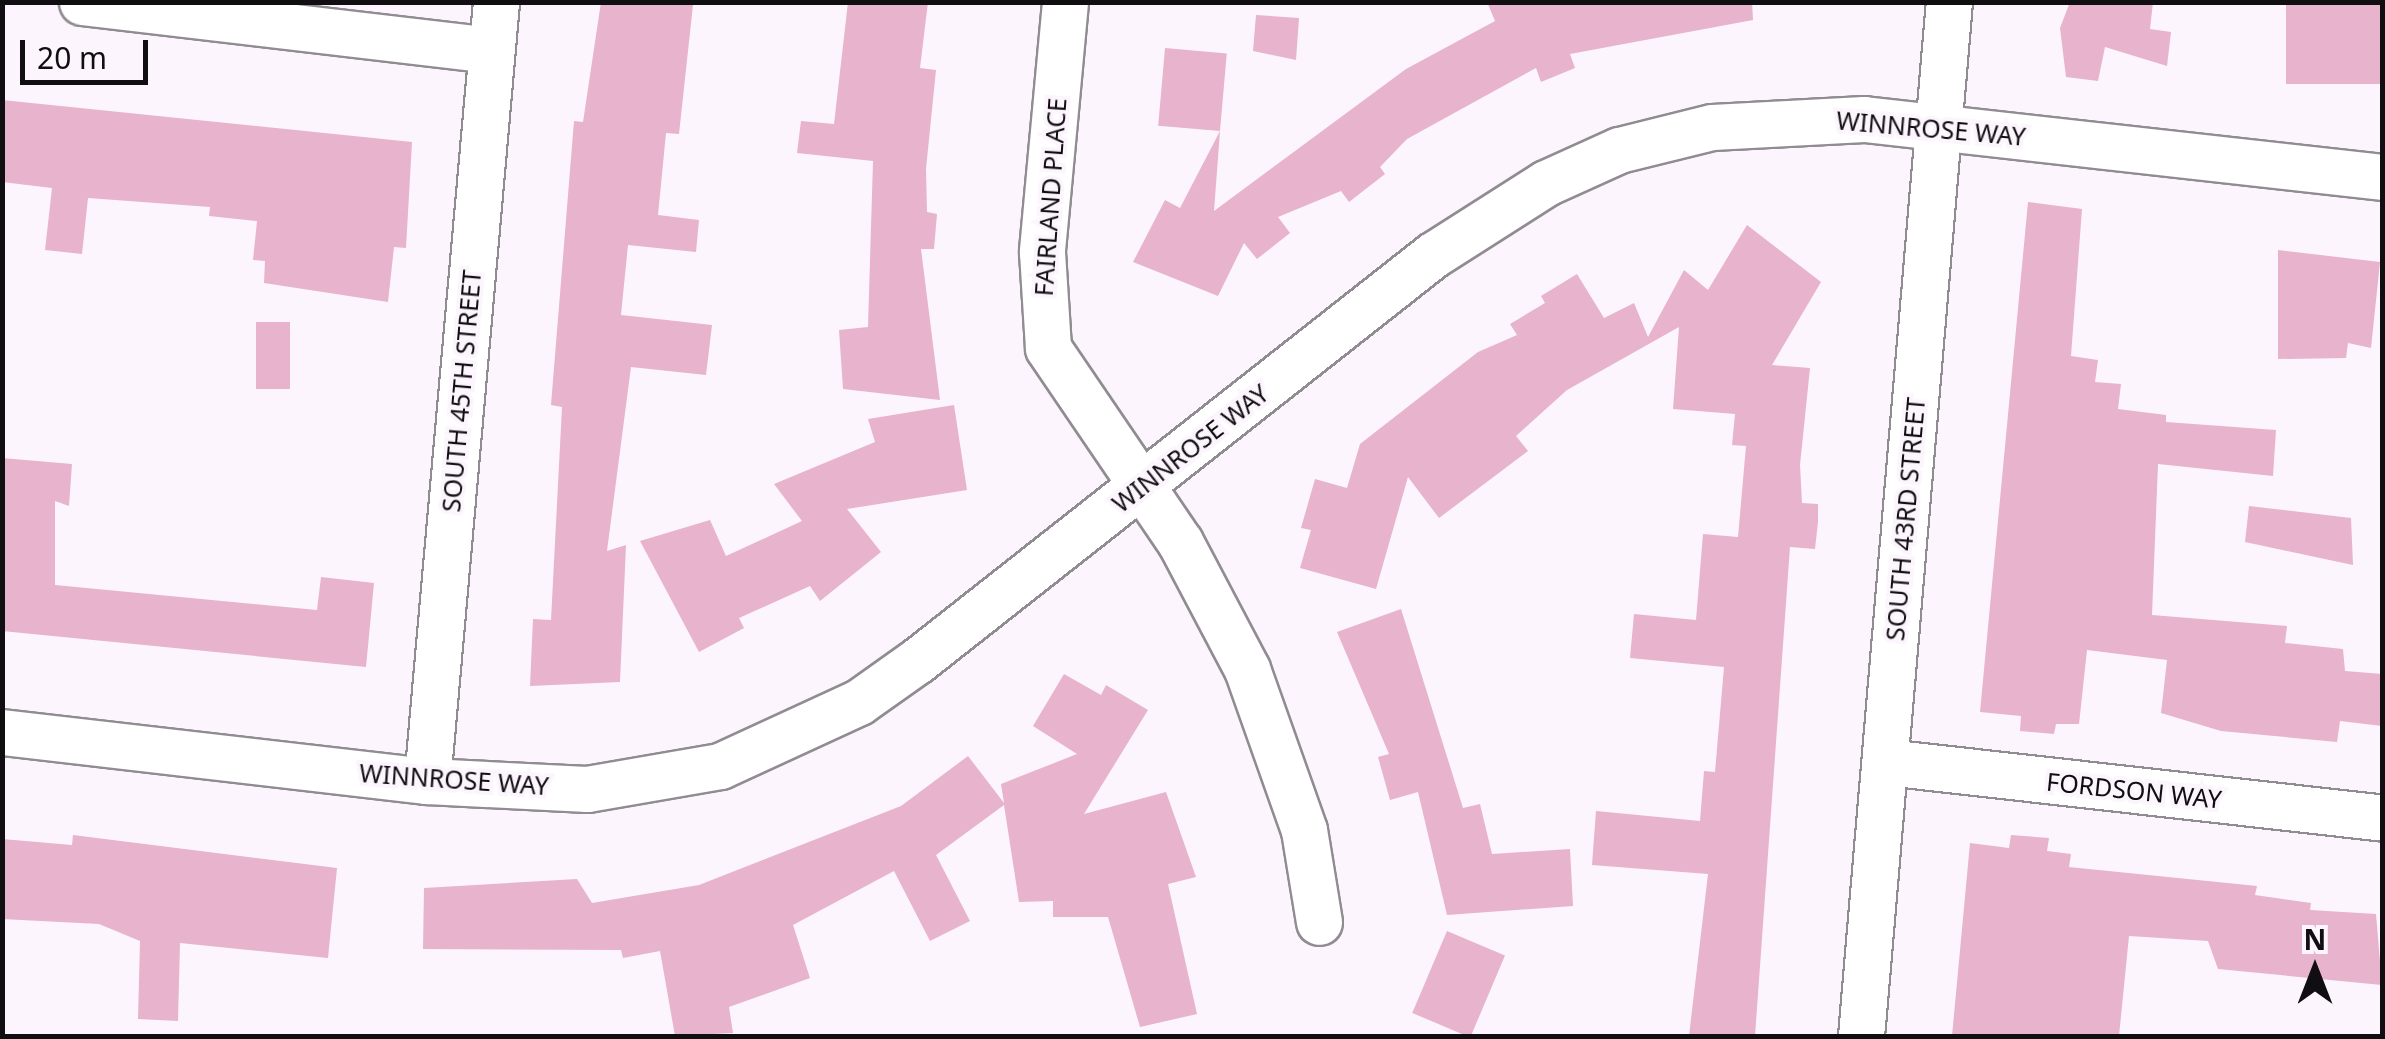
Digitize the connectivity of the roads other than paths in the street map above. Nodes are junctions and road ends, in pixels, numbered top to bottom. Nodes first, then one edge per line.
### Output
1 (82, 2) edge
2 (496, 2) edge
3 (1065, 2) edge
4 (1949, 2) edge
5 (492, 50) junction
6 (1936, 126) junction
7 (2382, 177) edge
8 (1138, 489) junction
9 (2, 732) edge
10 (1886, 762) junction
11 (427, 780) junction
12 (2382, 818) edge
13 (1319, 922) dead end
14 (1861, 1036) edge

1 - 5 street
2 - 5 street, SOUTH 45TH STREET
3 - 8 street, FAIRLAND PLACE
4 - 6 street, SOUTH 43RD STREET
5 - 11 street, SOUTH 45TH STREET
6 - 7 street, WINNROSE WAY
6 - 8 street, WINNROSE WAY
6 - 10 street, SOUTH 43RD STREET
8 - 11 street, WINNROSE WAY
8 - 13 street, FAIRLAND PLACE
9 - 11 street, WINNROSE WAY
10 - 12 street, FORDSON WAY
10 - 14 street, SOUTH 43RD STREET

